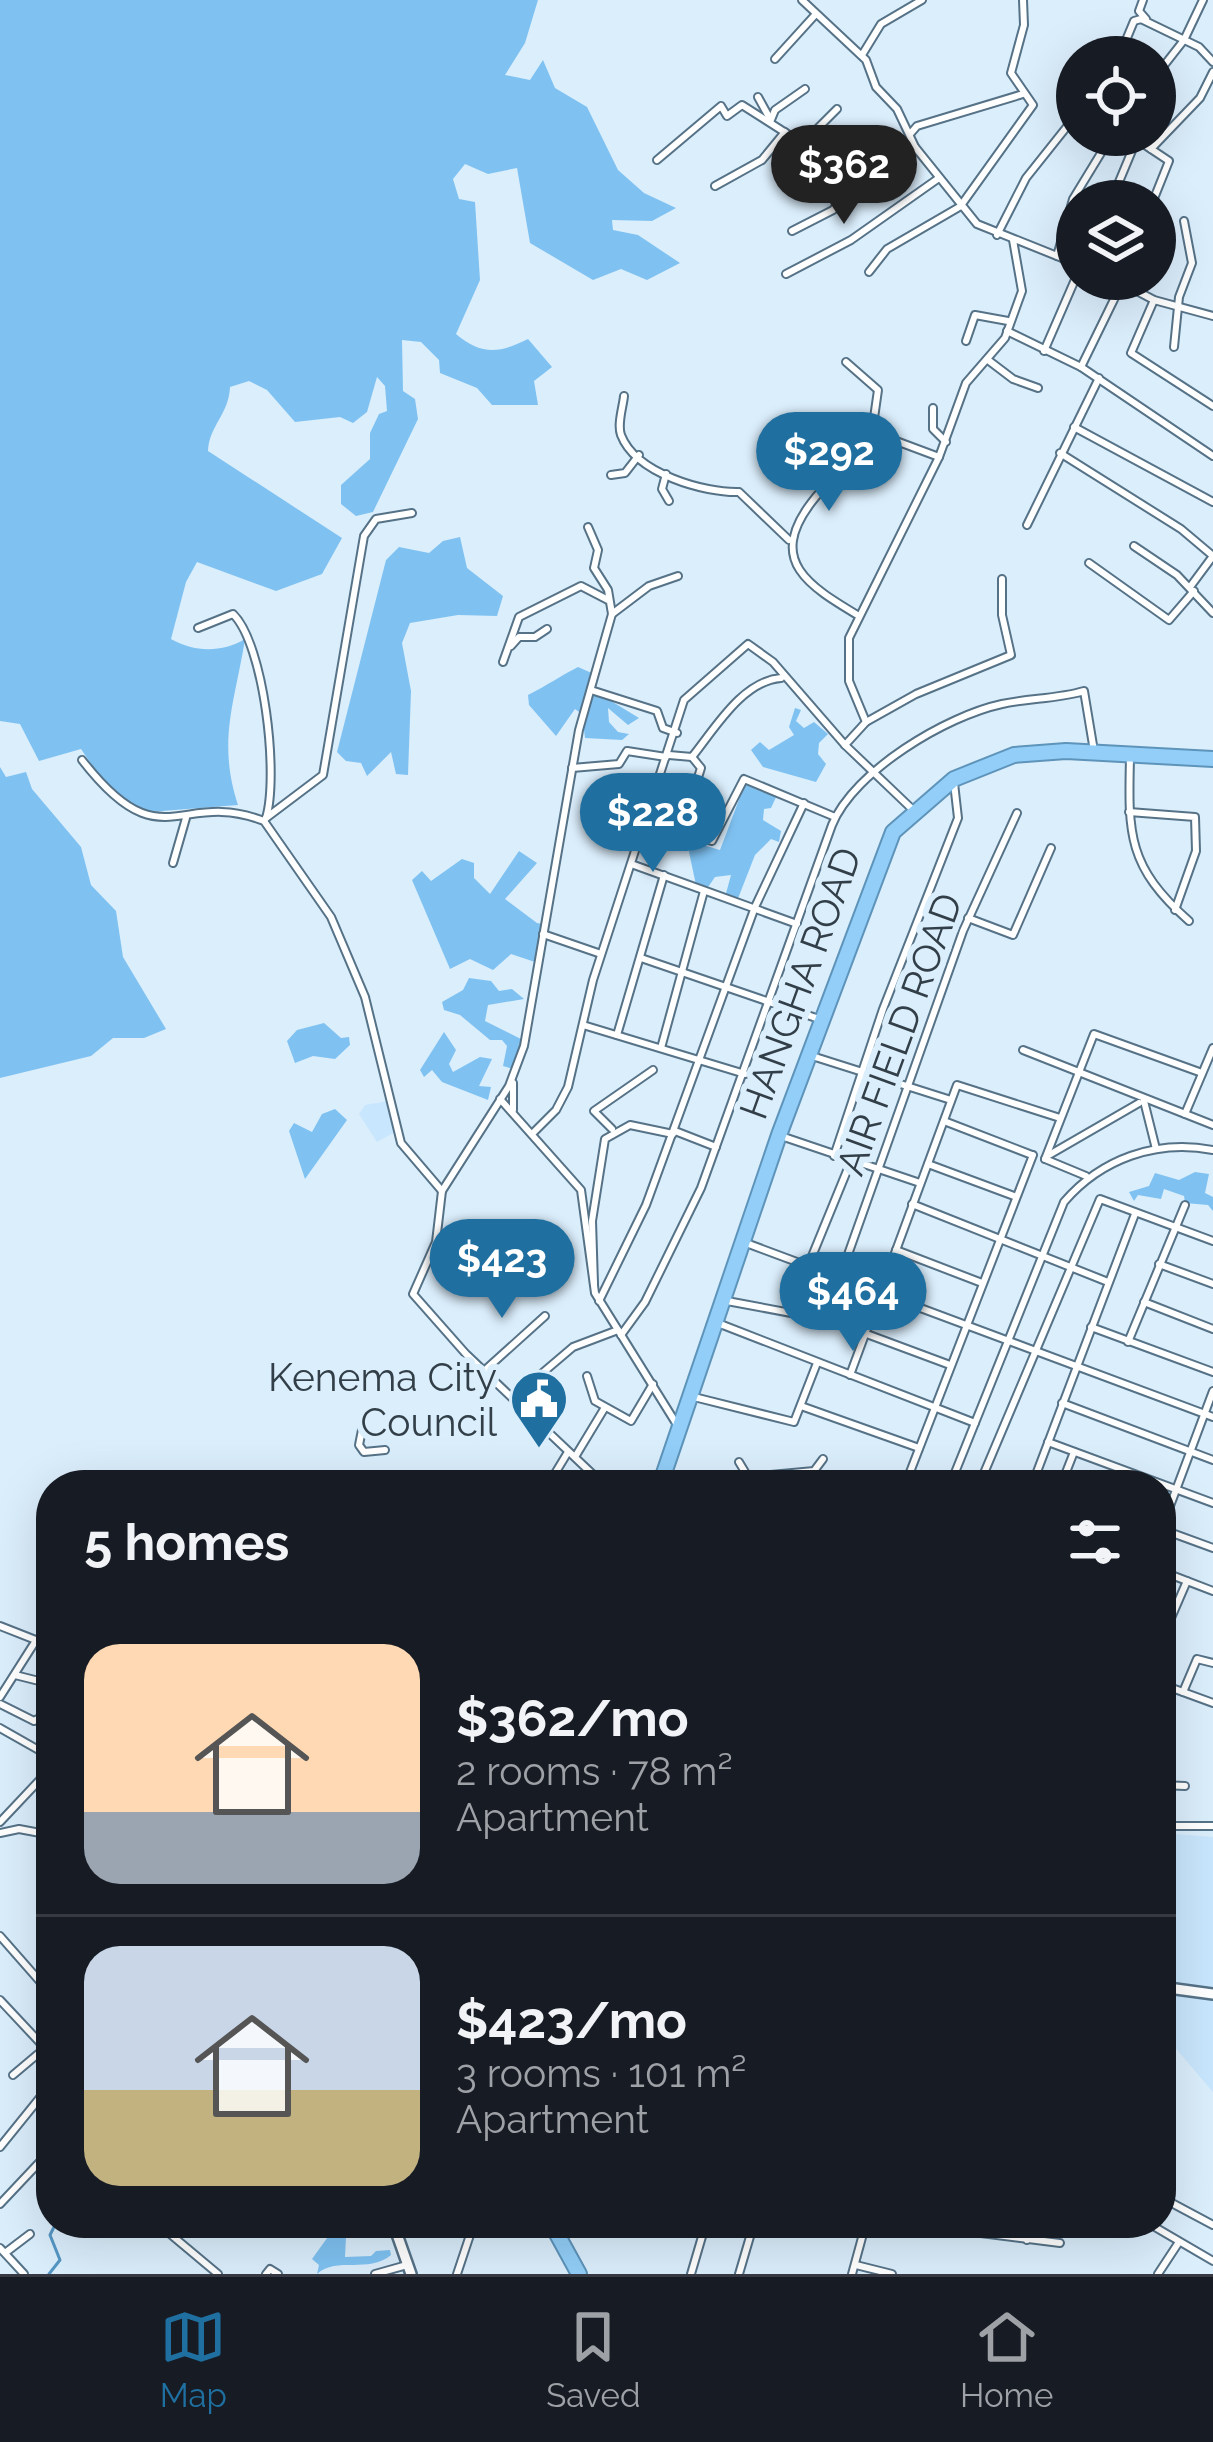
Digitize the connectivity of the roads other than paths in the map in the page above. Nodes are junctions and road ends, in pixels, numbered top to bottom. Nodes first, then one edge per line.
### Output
1 (802, 0) edge
2 (922, 0) edge
3 (1024, 0) edge
4 (1143, 0) edge
5 (1203, 0) edge
6 (815, 15) junction
7 (1145, 19) junction
8 (1128, 36) edge
9 (1184, 40) junction
10 (1176, 50) edge
11 (862, 56) junction
12 (775, 59) dead end
13 (1213, 62) edge
14 (1213, 72) edge
15 (805, 89) dead end
16 (1025, 93) junction
17 (758, 97) dead end
18 (837, 109) dead end
19 (771, 121) junction
20 (1176, 123) edge
21 (785, 132) junction
22 (910, 134) junction
23 (1056, 140) edge
24 (803, 143) junction
25 (915, 147) junction
26 (657, 160) dead end
27 (939, 178) junction
28 (858, 179) junction
29 (715, 186) dead end
30 (961, 206) junction
31 (1184, 220) dead end
32 (792, 231) dead end
33 (997, 235) junction
34 (1012, 240) junction
35 (1056, 256) edge
36 (869, 272) dead end
37 (786, 274) dead end
38 (1066, 300) edge
39 (1111, 300) edge
40 (1154, 300) joint
41 (1177, 307) junction
42 (1213, 316) edge
43 (1010, 321) junction
44 (1007, 331) junction
45 (966, 341) dead end
46 (1174, 347) dead end
47 (1044, 351) junction
48 (988, 360) junction
49 (846, 362) dead end
50 (1082, 368) junction
51 (1099, 379) junction
52 (1037, 388) dead end
53 (624, 396) dead end
54 (1213, 406) edge
55 (933, 408) dead end
56 (1073, 427) junction
57 (946, 442) junction
58 (1060, 453) junction
59 (639, 454) junction
60 (1213, 456) edge
61 (939, 457) junction
62 (855, 470) dead end
63 (666, 474) junction
64 (611, 475) dead end
65 (669, 501) dead end
66 (1213, 502) edge
67 (412, 513) dead end
68 (1027, 526) dead end
69 (588, 527) dead end
70 (789, 540) junction
71 (1134, 545) dead end
72 (1213, 556) edge
73 (1089, 563) dead end
74 (678, 576) dead end
75 (1002, 578) dead end
76 (1192, 589) junction
77 (608, 600) junction
78 (1212, 610) edge
79 (612, 614) junction
80 (859, 616) junction
81 (198, 628) dead end
82 (547, 629) dead end
83 (508, 649) junction
84 (503, 662) dead end
85 (784, 678) junction
86 (594, 691) junction
87 (866, 722) junction
88 (677, 733) junction
89 (845, 745) junction
90 (1094, 752) junction
91 (1130, 755) junction
92 (668, 756) junction
93 (692, 757) junction
94 (1213, 759) edge
95 (82, 760) dead end
96 (572, 768) junction
97 (875, 773) junction
98 (954, 779) junction
99 (804, 803) junction
100 (912, 809) junction
101 (1128, 812) junction
102 (1017, 813) dead end
103 (835, 817) junction
104 (186, 818) junction
105 (265, 820) junction
106 (644, 827) junction
107 (680, 834) junction
108 (1051, 848) dead end
109 (173, 863) dead end
110 (634, 865) junction
111 (664, 875) junction
112 (704, 891) junction
113 (755, 907) junction
114 (1174, 910) junction
115 (968, 918) junction
116 (1189, 920) dead end
117 (797, 924) junction
118 (543, 934) junction
119 (602, 955) junction
120 (641, 958) junction
121 (683, 970) junction
122 (727, 986) junction
123 (770, 1003) junction
124 (821, 1019) junction
125 (583, 1025) junction
126 (617, 1035) junction
127 (662, 1048) junction
128 (1213, 1048) edge
129 (1023, 1051) dead end
130 (810, 1055) junction
131 (701, 1060) junction
132 (653, 1070) dead end
133 (863, 1071) junction
134 (1078, 1072) junction
135 (745, 1073) junction
136 (1202, 1073) junction
137 (513, 1078) junction
138 (908, 1085) junction
139 (500, 1100) junction
140 (951, 1100) junction
141 (1142, 1101) junction
142 (513, 1110) junction
143 (1186, 1114) junction
144 (1060, 1118) junction
145 (944, 1120) junction
146 (1213, 1125) edge
147 (613, 1130) junction
148 (532, 1133) junction
149 (675, 1133) junction
150 (779, 1135) junction
151 (717, 1147) junction
152 (1156, 1149) junction
153 (1213, 1150) edge
154 (1033, 1155) junction
155 (834, 1156) junction
156 (1047, 1157) junction
157 (851, 1161) junction
158 (927, 1164) junction
159 (878, 1169) junction
160 (1086, 1176) junction
161 (920, 1183) junction
162 (442, 1190) junction
163 (1014, 1196) junction
164 (912, 1204) junction
165 (1185, 1205) dead end
166 (590, 1209) junction
167 (1135, 1214) junction
168 (1175, 1226) junction
169 (1213, 1241) edge
170 (743, 1242) junction
171 (998, 1243) junction
172 (896, 1250) junction
173 (1040, 1258) junction
174 (1160, 1264) junction
175 (808, 1266) junction
176 (1071, 1268) junction
177 (840, 1277) junction
178 (1108, 1282) junction
179 (983, 1283) junction
180 (1213, 1284) edge
181 (880, 1293) junction
182 (599, 1300) junction
183 (723, 1300) junction
184 (1144, 1302) junction
185 (545, 1316) dead end
186 (716, 1322) junction
187 (968, 1326) junction
188 (1090, 1327) junction
189 (1213, 1329) edge
190 (865, 1330) junction
191 (619, 1333) junction
192 (1006, 1339) junction
193 (1129, 1342) junction
194 (1037, 1351) junction
195 (817, 1364) junction
196 (951, 1365) junction
197 (1077, 1366) junction
198 (484, 1371) junction
199 (1213, 1372) edge
200 (850, 1375) junction
201 (587, 1376) dead end
202 (653, 1384) junction
203 (1213, 1391) edge
204 (690, 1396) junction
205 (513, 1398) junction
206 (1062, 1403) junction
207 (801, 1406) junction
208 (668, 1407) junction
209 (935, 1407) junction
210 (604, 1409) junction
211 (685, 1413) junction
212 (365, 1415) dead end
213 (1209, 1416) edge
214 (975, 1423) junction
215 (680, 1429) junction
216 (1048, 1442) junction
217 (919, 1448) junction
218 (385, 1450) dead end
219 (1190, 1451) junction
220 (1075, 1452) junction
221 (572, 1455) junction
222 (823, 1459) dead end
223 (1213, 1460) edge
224 (739, 1462) dead end
225 (560, 1470) edge
226 (588, 1470) edge
227 (666, 1470) edge
228 (744, 1470) edge
229 (815, 1470) edge
230 (911, 1470) edge
231 (956, 1470) edge
232 (989, 1470) edge
233 (1038, 1470) edge
234 (1067, 1470) edge
235 (1123, 1470) edge
236 (1176, 1490) joint
237 (1213, 1503) edge
238 (1176, 1534) edge
239 (1213, 1548) edge
240 (1176, 1577) edge
241 (1187, 1581) junction
242 (1213, 1591) edge
243 (1176, 1606) edge
244 (0, 1626) edge
245 (34, 1642) joint
246 (1213, 1663) edge
247 (15, 1675) junction
248 (36, 1680) edge
249 (1176, 1689) edge
250 (1183, 1692) junction
251 (0, 1701) edge
252 (1213, 1703) edge
253 (36, 1719) edge
254 (0, 1728) edge
255 (36, 1748) edge
256 (36, 1784) edge
257 (1176, 1786) edge
258 (1186, 1786) dead end
259 (0, 1822) edge
260 (1176, 1826) edge
261 (1213, 1826) edge
262 (36, 1832) edge
263 (0, 1833) edge
264 (0, 1936) edge
265 (36, 1977) edge
266 (1176, 1989) edge
267 (1213, 1994) edge
268 (0, 2000) edge
269 (36, 2034) edge
270 (36, 2056) edge
271 (13, 2075) dead end
272 (36, 2101) edge
273 (3, 2138) edge
274 (0, 2147) edge
275 (36, 2166) edge
276 (0, 2204) edge
277 (1176, 2204) edge
278 (1213, 2225) edge
279 (29, 2234) dead end
280 (175, 2238) edge
281 (397, 2238) edge
282 (469, 2238) edge
283 (559, 2238) edge
284 (702, 2238) edge
285 (750, 2238) edge
286 (862, 2238) edge
287 (1012, 2238) edge
288 (1175, 2238) edge
289 (1027, 2240) joint
290 (1180, 2241) junction
291 (1060, 2242) dead end
292 (2, 2251) edge
293 (1213, 2261) edge
294 (409, 2269) edge
295 (854, 2270) edge
296 (24, 2274) edge
297 (218, 2274) edge
298 (266, 2274) edge
299 (278, 2274) edge
300 (375, 2274) edge
301 (457, 2274) edge
302 (579, 2274) edge
303 (691, 2274) edge
304 (740, 2274) edge
305 (892, 2274) edge
306 (1158, 2274) edge

1 - 6 street
2 - 11 street
3 - 16 street
4 - 7 street
5 - 9 street
6 - 11 street
6 - 12 street
7 - 8 street
7 - 9 street
9 - 10 street
9 - 13 street
11 - 22 street
14 - 20 street
15 - 19 street
16 - 22 street
16 - 30 street
17 - 19 street
18 - 24 street
19 - 21 street
19 - 26 street
21 - 24 street
21 - 29 street
22 - 25 street
23 - 33 street
24 - 28 street
25 - 27 street
25 - 28 street
27 - 30 street
27 - 37 street
28 - 32 street
30 - 33 street
30 - 36 street
31 - 41 street
33 - 34 street
34 - 35 street
34 - 43 street
38 - 47 street
39 - 50 street
40 - 41 street
40 - 54 street
41 - 42 street
41 - 46 street
43 - 44 street
43 - 45 street
44 - 47 street
44 - 48 street
47 - 50 street
48 - 52 street
48 - 57 street
49 - 61 street
50 - 51 street
51 - 56 street
51 - 60 street
53 - 59 street
55 - 57 street
56 - 58 street
56 - 66 street
57 - 61 street
58 - 68 street
58 - 72 street
59 - 63 street
59 - 64 street
61 - 80 street
62 - 70 street
63 - 65 street
63 - 70 street
67 - 105 street
69 - 77 street
70 - 80 street
71 - 76 street
72 - 76 street
73 - 76 street
74 - 79 street
75 - 87 street
76 - 78 street
77 - 79 street
77 - 83 street
79 - 86 street
80 - 87 street
81 - 105 street
82 - 83 street
83 - 84 street
85 - 88 street
85 - 89 street
85 - 93 street
86 - 88 street
86 - 96 street
87 - 89 street
88 - 92 street
89 - 97 street
90 - 91 highway, HANGHA ROAD
90 - 97 street
90 - 98 highway, HANGHA ROAD
91 - 94 highway, HANGHA ROAD
91 - 101 street
92 - 93 street
92 - 96 street
92 - 106 street
93 - 107 street
95 - 104 street
96 - 118 street
97 - 100 street
97 - 103 street
98 - 100 highway, HANGHA ROAD
98 - 133 street
99 - 103 street
99 - 107 street
99 - 113 street
100 - 124 highway, HANGHA ROAD
101 - 114 street
101 - 114 street
102 - 115 street, AIR FIELD ROAD
103 - 117 street
104 - 105 street
104 - 109 street
105 - 162 street
106 - 107 street
106 - 110 street
108 - 115 street
110 - 111 street
110 - 119 street
111 - 112 street
111 - 120 street
112 - 113 street
112 - 121 street
113 - 117 street
113 - 122 street
114 - 116 street
115 - 138 street, AIR FIELD ROAD
117 - 123 street
118 - 119 street
118 - 137 street
119 - 125 street
120 - 121 street
120 - 126 street
121 - 122 street
121 - 127 street
122 - 123 street
122 - 131 street
123 - 124 street
123 - 135 street
124 - 130 highway, HANGHA ROAD
125 - 126 street
125 - 148 street
126 - 127 street
127 - 131 street
128 - 136 street
129 - 134 street
130 - 133 street
130 - 150 highway, HANGHA ROAD
131 - 135 street
131 - 149 street
132 - 147 street
133 - 138 street
133 - 155 street
134 - 136 street
134 - 141 street
134 - 144 street
135 - 151 street
136 - 143 street
137 - 139 street
137 - 142 street
138 - 140 street
138 - 159 street, AIR FIELD ROAD
139 - 142 street
139 - 162 street
140 - 144 street
140 - 145 street
141 - 143 street
141 - 152 street
141 - 156 street
142 - 148 street
143 - 146 street
144 - 156 street
145 - 154 street
145 - 158 street
147 - 149 street
147 - 166 street
148 - 166 street
149 - 151 street
149 - 182 street
150 - 155 street
150 - 170 highway, HANGHA ROAD
151 - 191 street
152 - 153 street
152 - 160 street
154 - 156 street
154 - 163 street
155 - 157 street
156 - 160 street
157 - 159 street
157 - 175 street
158 - 161 street
158 - 163 street
159 - 161 street
159 - 177 street, AIR FIELD ROAD
160 - 173 street
161 - 164 street
162 - 198 street
163 - 171 street
164 - 171 street
164 - 172 street
165 - 168 street
166 - 182 street
167 - 168 street
167 - 176 street
167 - 178 street
168 - 169 street
168 - 174 street
170 - 175 street
170 - 183 highway, HANGHA ROAD
171 - 173 street
171 - 179 street
172 - 179 street
172 - 181 street
173 - 176 street
173 - 192 street
174 - 180 street
174 - 184 street
175 - 177 street
176 - 178 street
176 - 194 street
177 - 181 street
178 - 188 street
179 - 187 street
181 - 187 street
181 - 190 street
182 - 191 street
183 - 186 highway, HANGHA ROAD
183 - 190 street
184 - 189 street
184 - 193 street
185 - 198 street
186 - 195 street
186 - 204 highway, HANGHA ROAD
187 - 192 street
187 - 196 street
188 - 193 street
188 - 197 street
190 - 196 street
190 - 200 street
191 - 202 street
191 - 205 street
192 - 194 street
192 - 214 street
193 - 199 street
194 - 197 street
194 - 232 street
195 - 200 street
195 - 207 street
196 - 209 street
197 - 206 street
197 - 213 street
198 - 205 street
200 - 209 street
201 - 210 street
202 - 208 street
202 - 210 street
203 - 213 street
204 - 207 street
204 - 211 highway, HANGHA ROAD
205 - 221 street
206 - 216 street
206 - 219 street
207 - 217 street
208 - 211 street
208 - 215 street
209 - 214 street
209 - 217 street
210 - 221 street
211 - 215 highway, HANGHA ROAD
212 - 218 street
213 - 219 street
214 - 231 street
215 - 227 highway, HANGHA ROAD
216 - 220 street
216 - 233 street
217 - 230 street
219 - 223 street
219 - 236 street
220 - 234 street
220 - 235 street
221 - 225 street
221 - 226 street
222 - 229 street
224 - 228 street
236 - 237 street
238 - 239 street
240 - 241 street
241 - 242 street
241 - 243 street
244 - 245 street
245 - 247 street
246 - 250 street
247 - 248 street
247 - 251 street
249 - 250 street
250 - 252 street
251 - 253 street
254 - 255 street
256 - 259 street
257 - 258 street
260 - 261 street
262 - 263 street
264 - 265 street
266 - 267 street
268 - 269 street
270 - 271 street
272 - 273 street
273 - 274 street
275 - 276 street
277 - 278 street
279 - 292 street
280 - 297 street
281 - 294 street
282 - 301 street
283 - 302 highway
284 - 303 street
285 - 304 street
286 - 295 street
287 - 289 street
288 - 290 street
289 - 291 street
290 - 293 street
290 - 306 street
292 - 296 street
294 - 300 street
295 - 305 street
298 - 299 street

